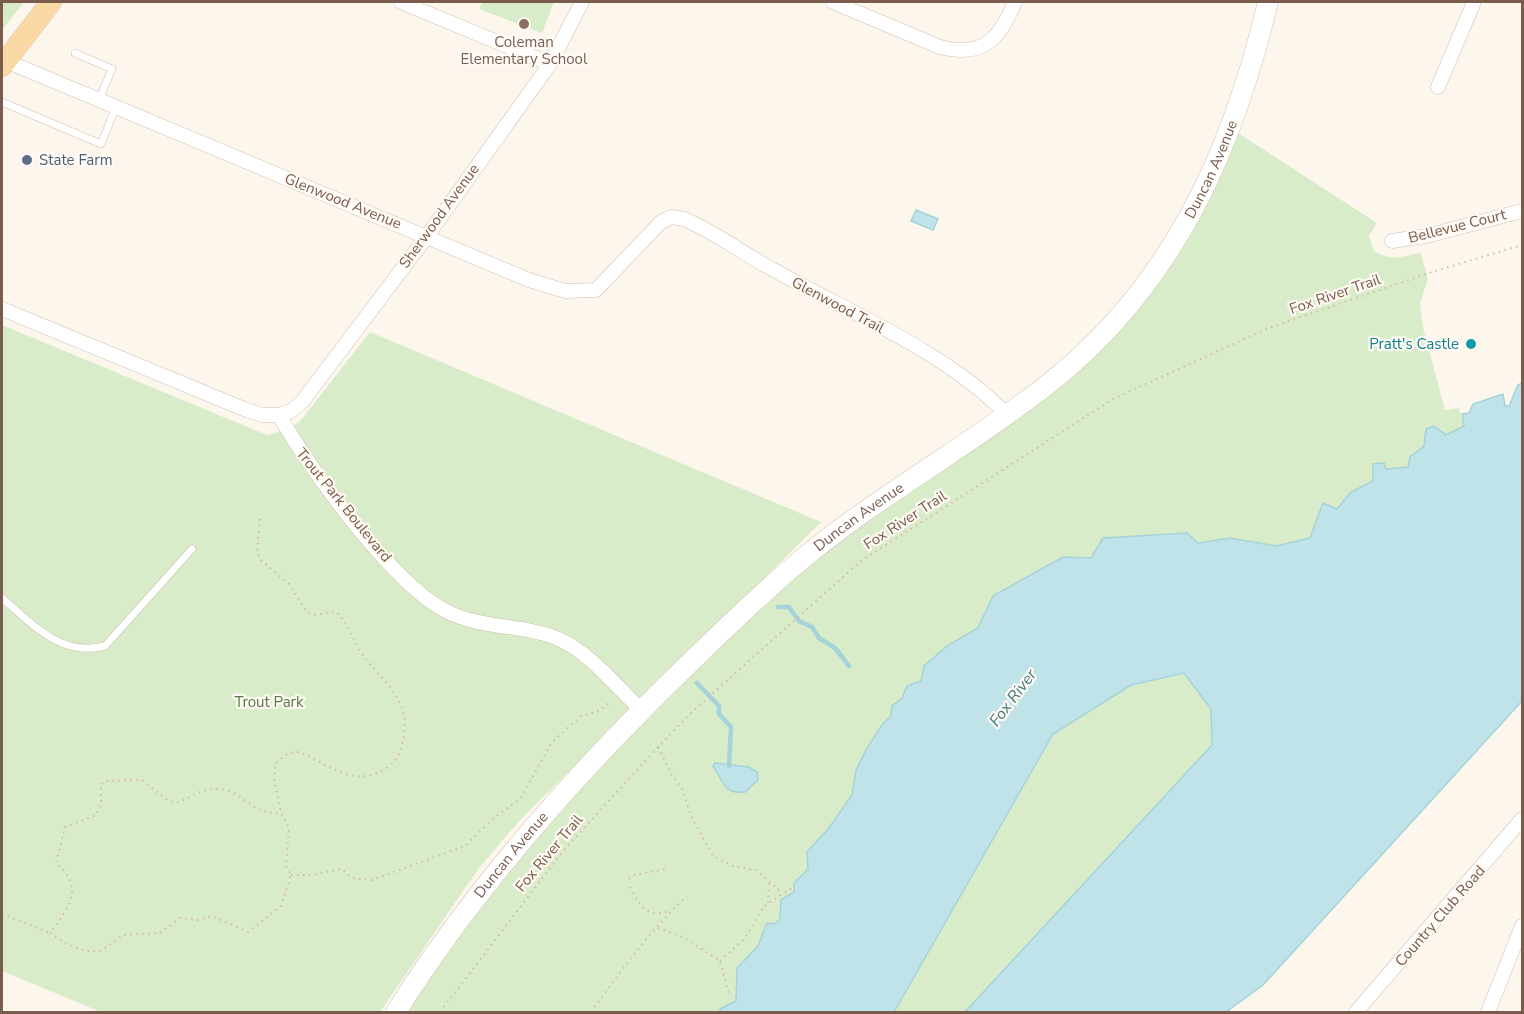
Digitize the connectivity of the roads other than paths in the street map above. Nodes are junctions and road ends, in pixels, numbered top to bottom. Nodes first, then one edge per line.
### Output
1 (51, 2) edge
2 (401, 2) edge
3 (582, 2) edge
4 (833, 2) edge
5 (1015, 2) edge
6 (1268, 2) edge
7 (1474, 2) edge
8 (75, 53) dead end
9 (4, 63) edge
10 (550, 64) junction
11 (1438, 87) dead end
12 (99, 100) junction
13 (2, 102) edge
14 (116, 107) junction
15 (1522, 211) edge
16 (661, 222) joint
17 (426, 236) junction
18 (1392, 241) dead end
19 (2, 309) edge
20 (1006, 414) junction
21 (279, 416) junction
22 (192, 549) dead end
23 (2, 598) edge
24 (641, 710) junction
25 (1522, 819) edge
26 (1522, 926) edge
27 (1360, 1008) edge
28 (396, 1012) edge
29 (1376, 1012) edge
30 (1488, 1012) edge

1 - 9 main road
2 - 10 street
3 - 10 street, Sherwood Avenue
4 - 5 street
6 - 20 street, Duncan Avenue
7 - 11 street
8 - 12 lane
9 - 12 street, Glenwood Avenue
10 - 17 street, Sherwood Avenue
12 - 14 street, Glenwood Avenue
13 - 14 lane
14 - 17 street, Glenwood Avenue
15 - 18 street, Bellevue Court
16 - 17 street, Glenwood Avenue
16 - 20 street, Glenwood Trail
17 - 21 street, Sherwood Avenue
19 - 21 street
20 - 24 street, Duncan Avenue
21 - 24 street, Trout Park Boulevard
22 - 23 lane
24 - 28 street, Duncan Avenue
25 - 27 street, Country Club Road
26 - 30 street
27 - 29 street

